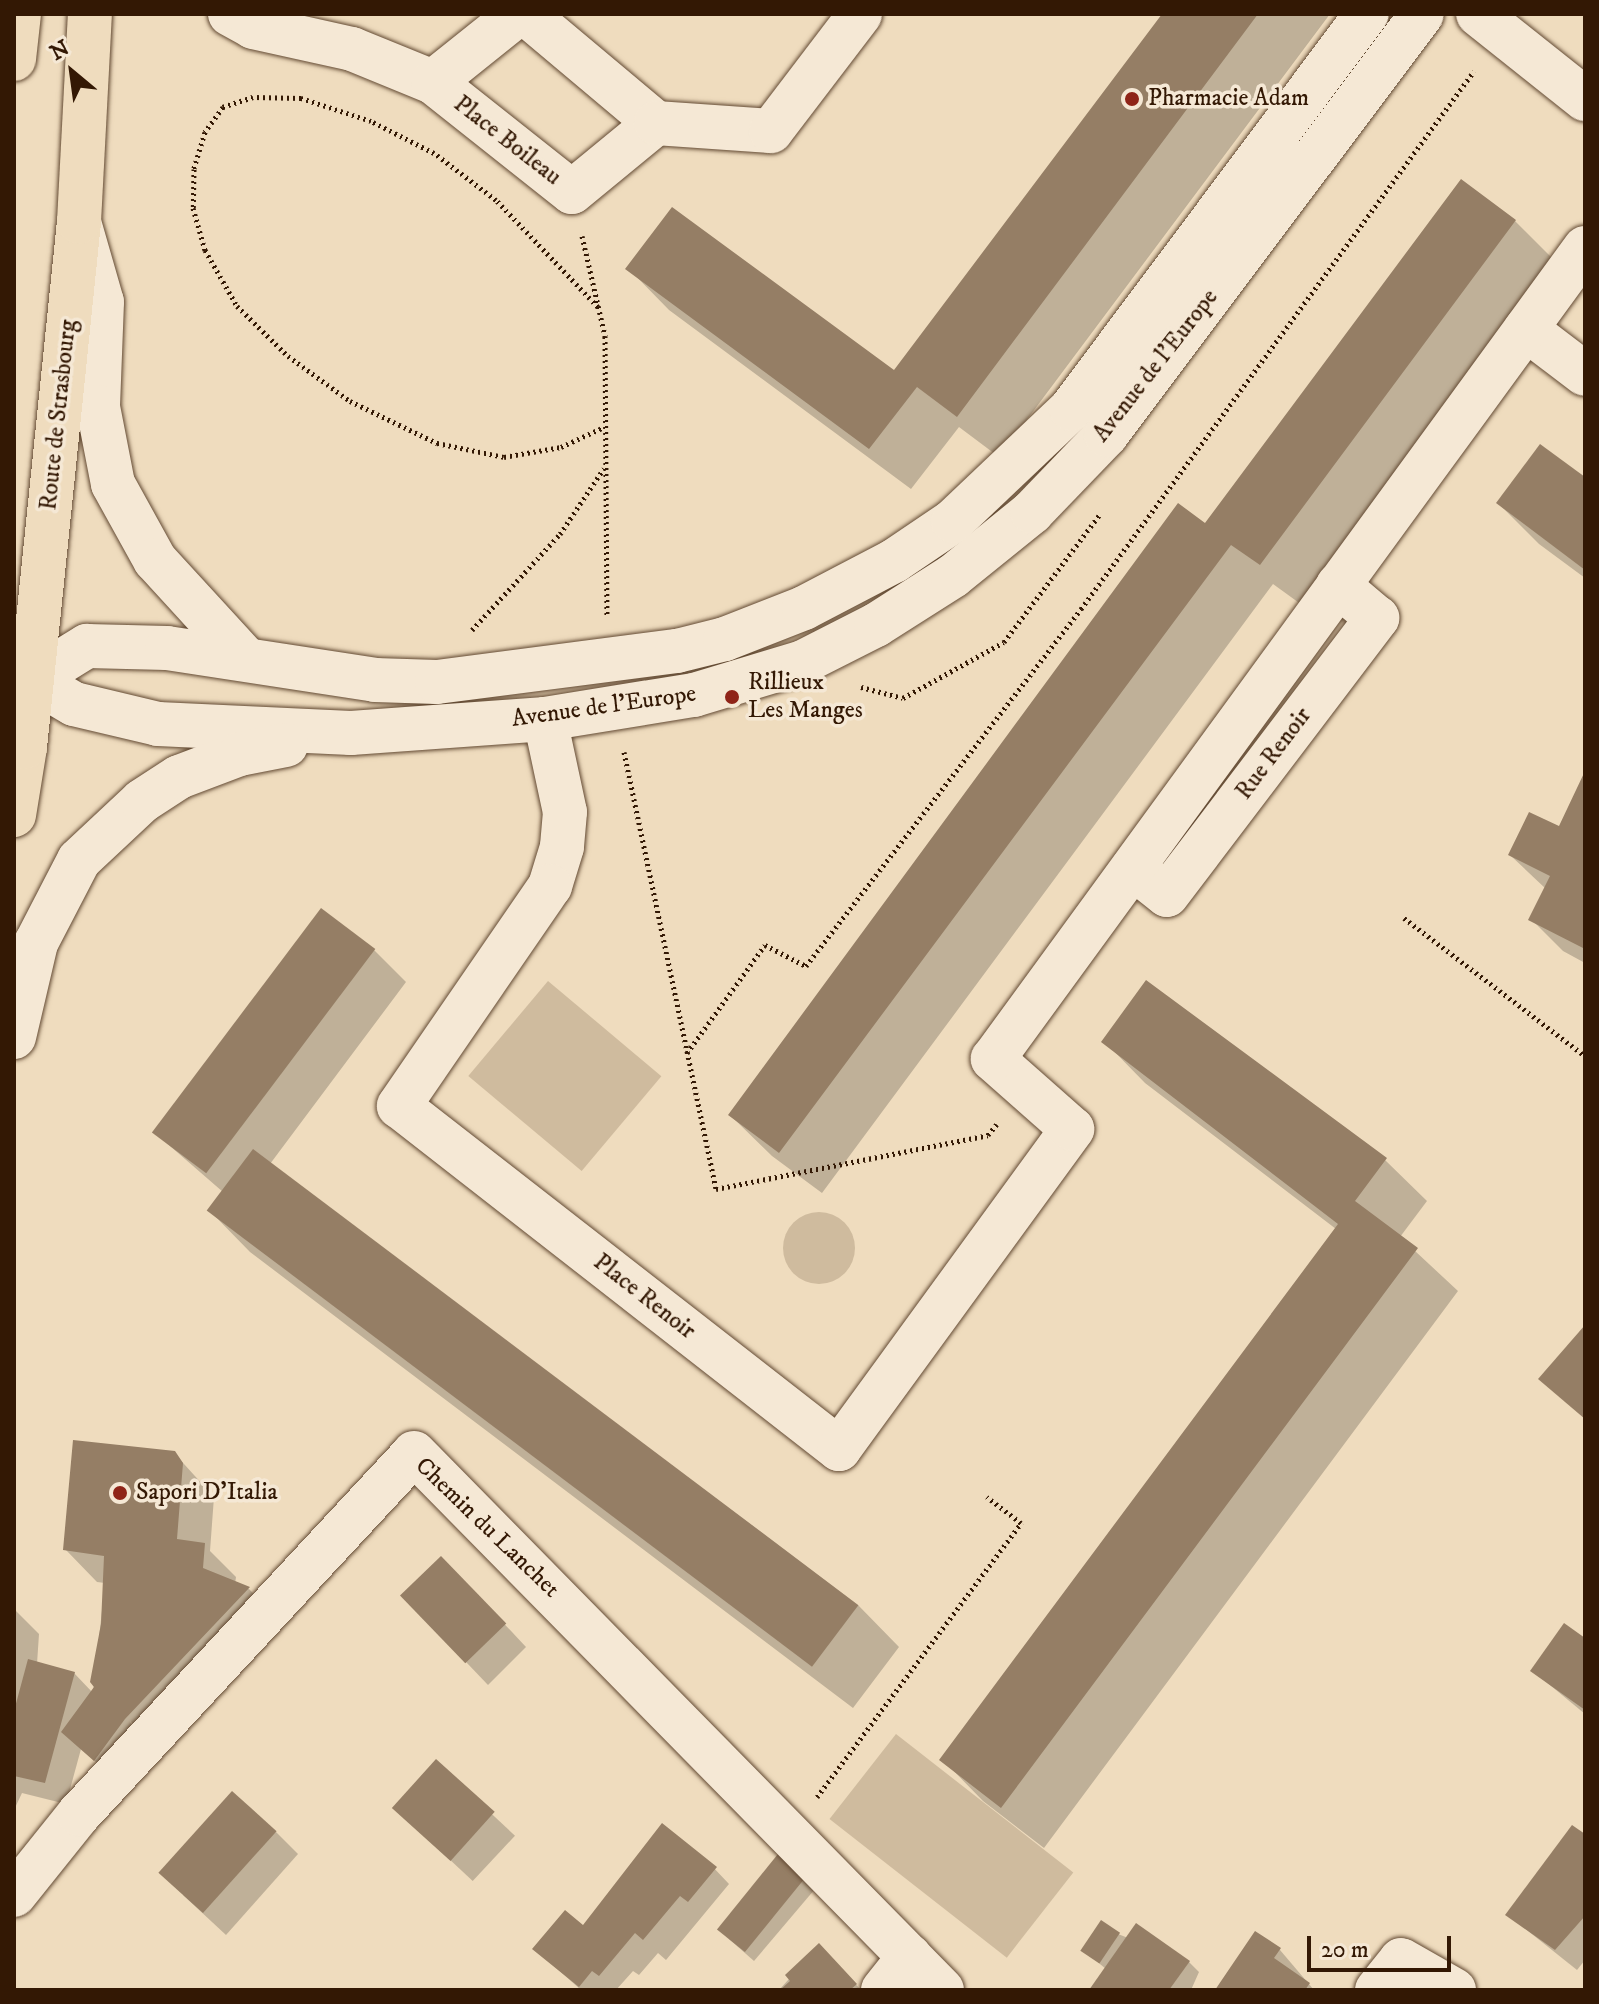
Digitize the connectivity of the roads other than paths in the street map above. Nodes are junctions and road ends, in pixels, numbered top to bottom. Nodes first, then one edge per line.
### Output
1 (19, 14) edge
2 (90, 14) edge
3 (230, 14) edge
4 (518, 14) edge
5 (526, 14) edge
6 (860, 14) edge
7 (1367, 14) edge
8 (1422, 14) edge
9 (1490, 23) edge
10 (14, 59) edge
11 (433, 82) junction
12 (1585, 99) edge
13 (656, 123) junction
14 (79, 222) junction
15 (1585, 248) edge
16 (1526, 329) junction
17 (1585, 374) edge
18 (243, 656) junction
19 (19, 672) edge
20 (545, 719) junction
21 (351, 733) junction
22 (14, 815) edge
23 (14, 1037) edge
24 (1009, 1074) joint
25 (14, 1895) edge
26 (910, 1956) junction
27 (883, 1990) edge
28 (942, 1990) edge
29 (1377, 1990) edge
30 (1454, 1990) edge

1 - 10 main road
2 - 14 main road, Route de Strasbourg
3 - 11 street, Place Boileau
4 - 11 street, Place Boileau
5 - 13 street
6 - 13 street
7 - 18 street, Avenue de l'Europe
8 - 20 street, Avenue de l'Europe
9 - 12 street
11 - 13 street, Place Boileau
14 - 18 street
14 - 19 main road, Route de Strasbourg
15 - 16 street, Rue Renoir
16 - 17 street
16 - 24 street, Rue Renoir
18 - 19 street, Avenue de l'Europe
19 - 21 street, Avenue de l'Europe
19 - 22 main road, Route de Strasbourg
20 - 21 street, Avenue de l'Europe
20 - 24 street, Place Renoir
21 - 23 street
25 - 26 street, Chemin du Lanchet
26 - 27 street
26 - 28 street, Chemin du Lanchet
29 - 30 street

